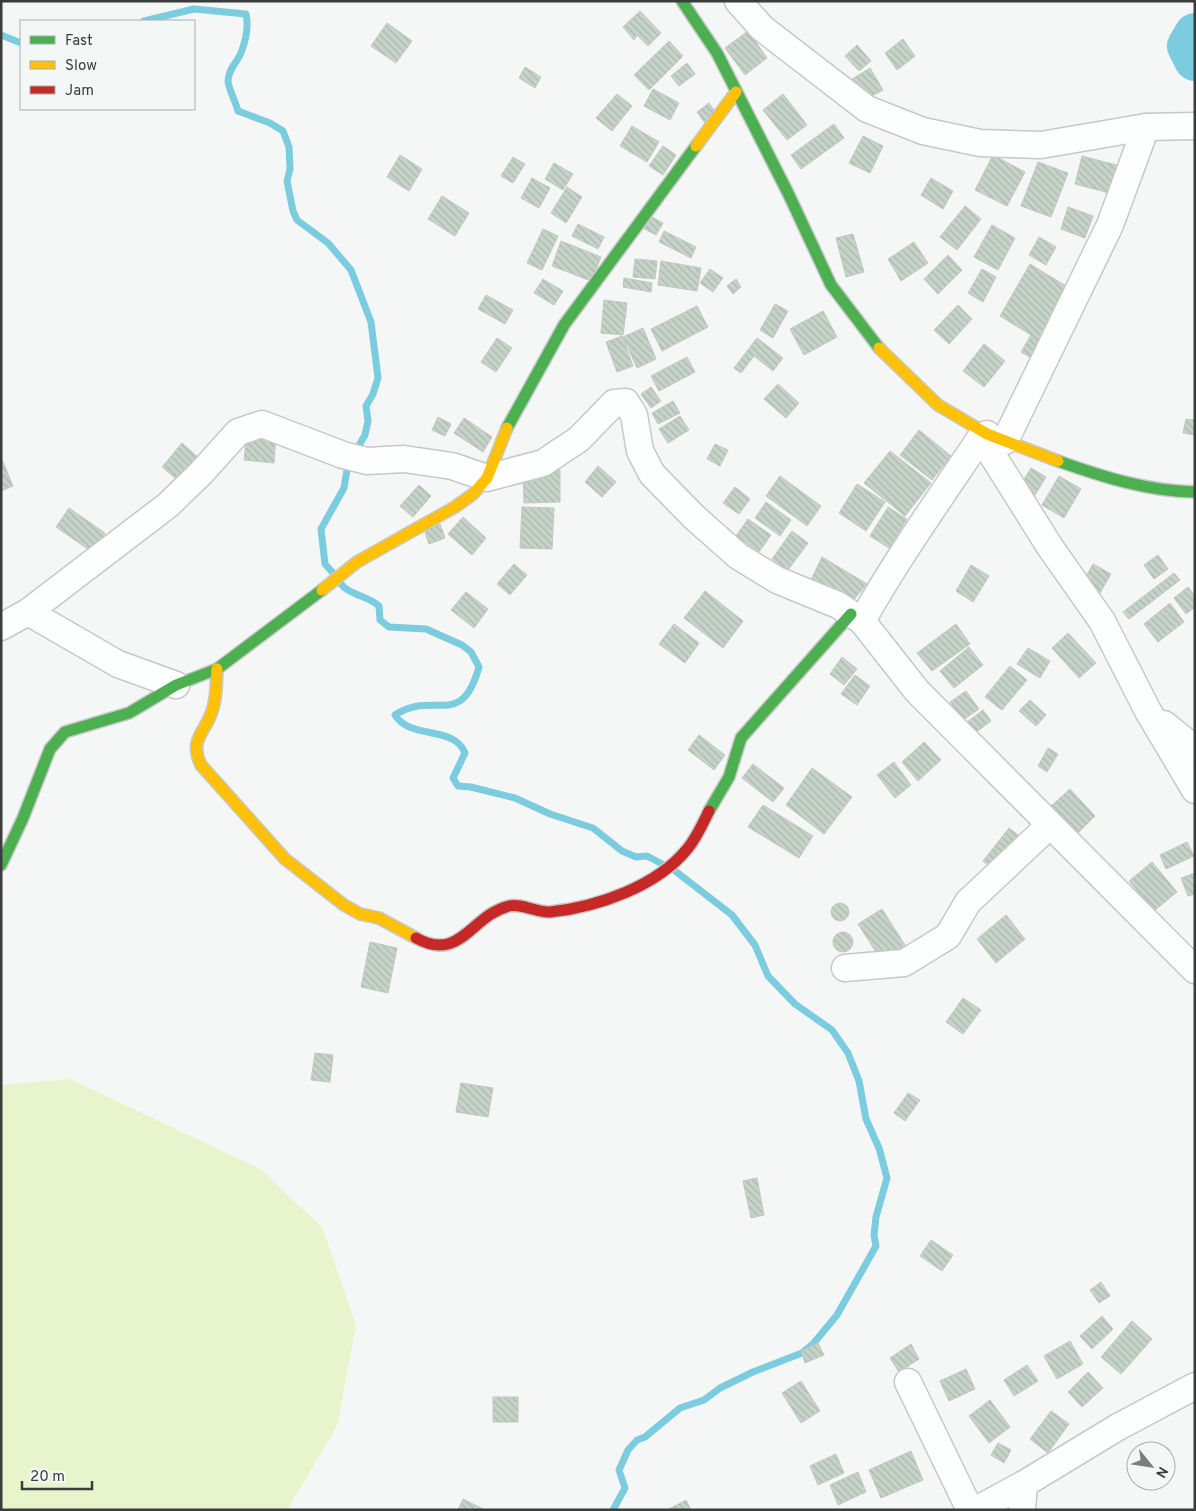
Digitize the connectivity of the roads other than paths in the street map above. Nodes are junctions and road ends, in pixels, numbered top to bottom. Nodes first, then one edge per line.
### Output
1 (682, 1) edge
2 (738, 1) edge
3 (736, 92) junction
4 (1195, 126) edge
5 (1146, 127) junction
6 (991, 437) junction
7 (487, 478) junction
8 (1195, 492) edge
9 (28, 612) junction
10 (857, 618) junction
11 (1, 627) edge
12 (217, 669) junction
13 (176, 685) junction
14 (1148, 711) junction
15 (1195, 749) edge
16 (1195, 790) edge
17 (1050, 825) junction
18 (1, 865) edge
19 (845, 968) dead end
20 (1195, 970) edge
21 (908, 1382) dead end
22 (1193, 1388) edge
23 (1024, 1484) junction
24 (970, 1510) edge
25 (976, 1510) edge
26 (1022, 1510) edge

1 - 3 street
2 - 5 street
3 - 6 street
3 - 7 street
4 - 5 street
5 - 6 street
6 - 8 street
6 - 10 street
6 - 14 street
7 - 9 street
7 - 10 street
7 - 12 street
9 - 11 street
9 - 13 street
10 - 12 street
10 - 17 street
12 - 13 street
13 - 18 street
14 - 15 street
14 - 16 street
17 - 19 street
17 - 20 street
21 - 24 street
22 - 23 street
23 - 25 street
23 - 26 street

